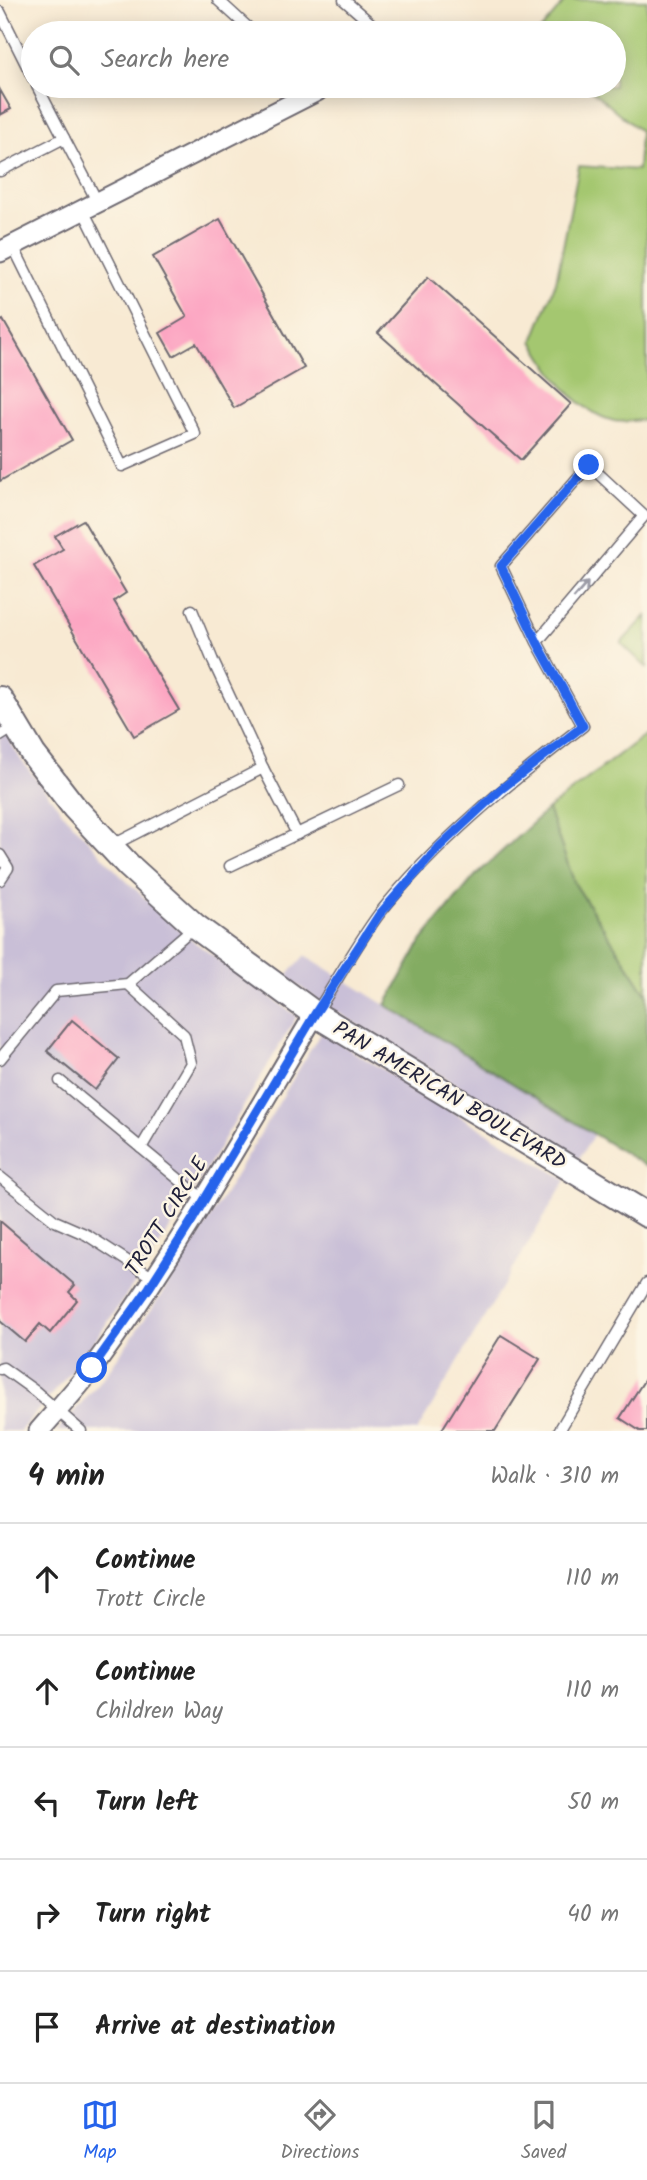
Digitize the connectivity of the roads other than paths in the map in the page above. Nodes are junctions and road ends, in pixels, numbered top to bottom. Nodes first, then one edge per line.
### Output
1 (218, 0) edge
2 (344, 0) edge
3 (0, 12) edge
4 (241, 21) edge
5 (369, 21) edge
6 (21, 54) edge
7 (43, 98) edge
8 (299, 98) edge
9 (64, 138) junction
10 (0, 171) edge
11 (91, 207) junction
12 (6, 249) edge
13 (192, 610) dead end
14 (537, 642) junction
15 (0, 699) edge
16 (8, 731) edge
17 (263, 768) junction
18 (399, 785) dead end
19 (297, 834) junction
20 (110, 846) junction
21 (0, 855) edge
22 (230, 866) dead end
23 (0, 880) edge
24 (195, 926) junction
25 (128, 984) junction
26 (315, 1014) junction
27 (0, 1059) edge
28 (60, 1081) dead end
29 (141, 1148) junction
30 (0, 1177) edge
31 (204, 1200) junction
32 (647, 1215) edge
33 (155, 1279) junction
34 (647, 1283) edge
35 (0, 1369) edge
36 (56, 1410) junction
37 (39, 1431) edge
38 (81, 1431) edge
39 (559, 1431) edge

1 - 4 lane
2 - 5 lane
3 - 6 lane
7 - 9 lane
8 - 11 street
9 - 10 lane
9 - 11 lane
11 - 12 street
11 - 12 lane
13 - 17 lane
14 -> 14 lane
14 - 26 lane
15 - 16 street, PAN AMERICAN BOULEVARD
16 - 20 street, PAN AMERICAN BOULEVARD
17 - 19 lane
17 - 20 lane
18 - 19 lane
19 - 22 lane
20 - 24 street, PAN AMERICAN BOULEVARD
21 - 23 lane
24 - 25 lane
24 - 26 street, PAN AMERICAN BOULEVARD
25 - 27 lane
25 - 29 lane
26 - 31 street, TROTT CIRCLE
26 - 32 street, PAN AMERICAN BOULEVARD
28 - 29 lane
29 - 31 lane
30 - 33 lane
31 - 33 street, TROTT CIRCLE
33 - 36 street, TROTT CIRCLE
34 - 39 lane
35 - 36 lane
36 - 37 street, TROTT CIRCLE
36 - 38 lane

